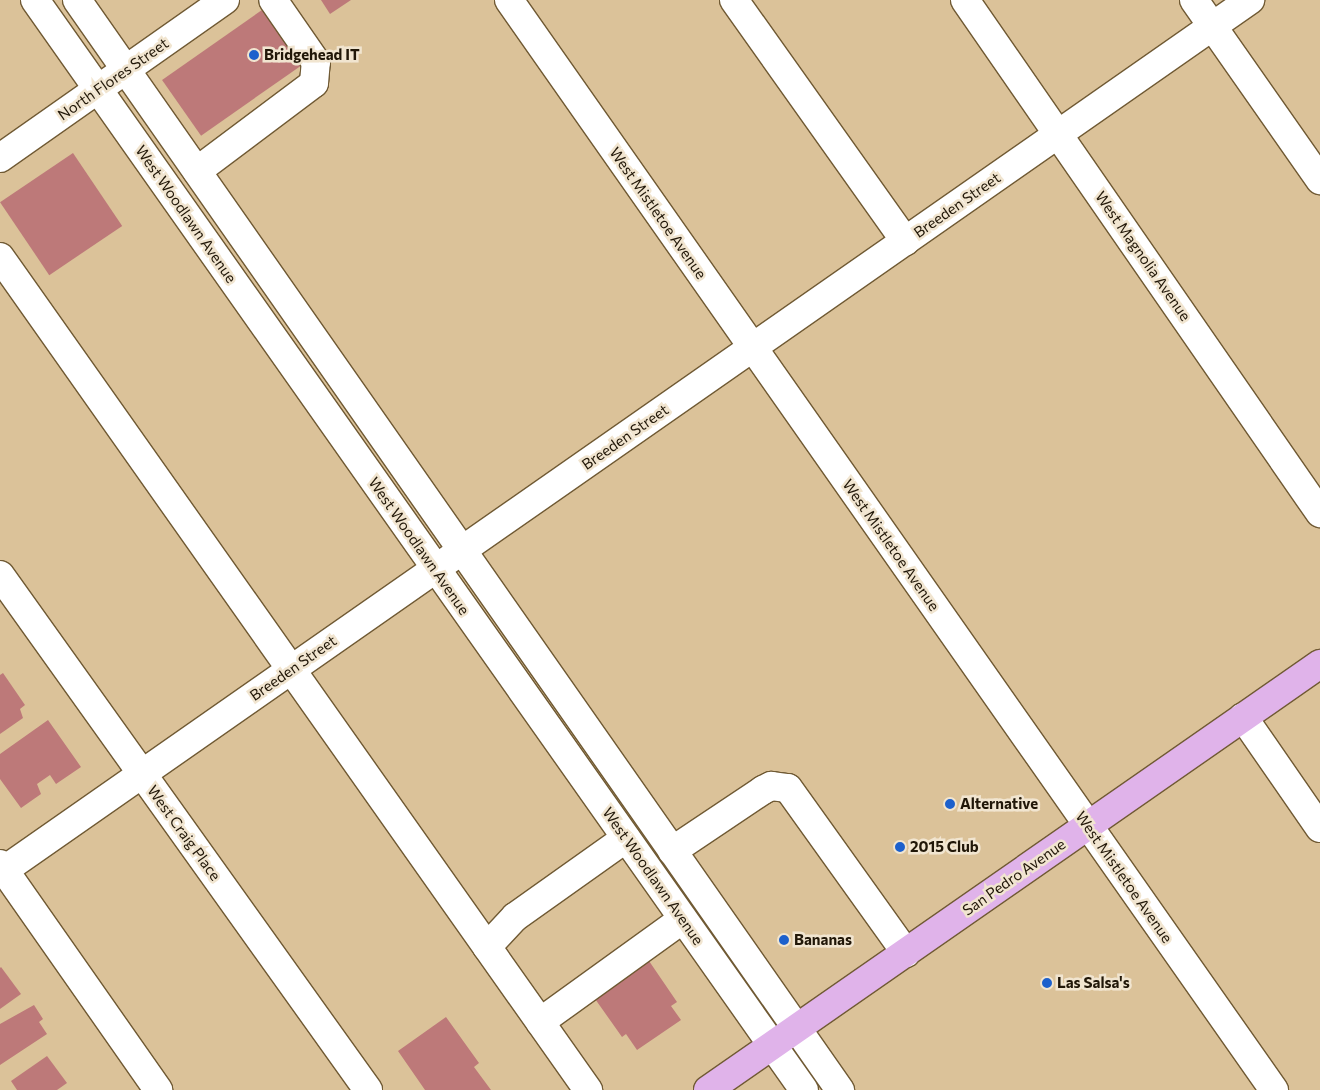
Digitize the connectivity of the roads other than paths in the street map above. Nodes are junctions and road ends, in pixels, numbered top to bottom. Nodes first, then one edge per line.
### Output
1 (35, 0) edge
2 (77, 0) edge
3 (225, 0) edge
4 (273, 0) edge
5 (509, 0) edge
6 (734, 0) edge
7 (965, 0) edge
8 (1194, 0) edge
9 (1250, 0) edge
10 (1212, 26) junction
11 (126, 69) junction
12 (98, 89) junction
13 (1059, 133) junction
14 (0, 158) edge
15 (197, 171) junction
16 (1320, 180) edge
17 (905, 241) junction
18 (0, 257) edge
19 (752, 348) junction
20 (1320, 512) edge
21 (462, 550) junction
22 (435, 569) junction
23 (0, 575) edge
24 (1320, 664) edge
25 (290, 671) junction
26 (1243, 717) junction
27 (142, 774) junction
28 (1087, 825) junction
29 (1320, 828) edge
30 (626, 838) junction
31 (672, 850) junction
32 (2, 869) edge
33 (683, 920) junction
34 (487, 947) junction
35 (906, 953) junction
36 (540, 1022) junction
37 (798, 1030) junction
38 (773, 1046) junction
39 (158, 1090) edge
40 (368, 1090) edge
41 (588, 1090) edge
42 (708, 1090) edge
43 (804, 1090) edge
44 (840, 1090) edge
45 (1274, 1090) edge

1 - 12 street, West Woodlawn Avenue
2 - 11 street, West Woodlawn Avenue
3 - 11 street, North Flores Street
4 - 15 street
5 - 19 street, West Mistletoe Avenue
6 - 17 street
7 - 13 street, West Magnolia Avenue
8 - 10 street
9 - 10 street, Breeden Street
10 - 13 street, Breeden Street
10 - 16 street
11 - 12 street, North Flores Street
11 - 15 street, West Woodlawn Avenue
12 - 14 street, North Flores Street
12 - 22 street, West Woodlawn Avenue
13 - 17 street, Breeden Street
13 - 20 street, West Magnolia Avenue
15 - 21 street, West Woodlawn Avenue
17 - 19 street, Breeden Street
18 - 25 street
19 - 21 street, Breeden Street
19 - 28 street, West Mistletoe Avenue
21 - 22 street, Breeden Street
21 - 31 street, West Woodlawn Avenue
22 - 25 street, Breeden Street
22 - 30 street, West Woodlawn Avenue
23 - 27 street, West Craig Place
24 - 26 main road, San Pedro Avenue
25 - 27 street, Breeden Street
25 - 34 street
26 - 28 main road, San Pedro Avenue
26 - 29 street
27 - 32 street, Breeden Street
27 - 40 street, West Craig Place
28 - 35 main road, San Pedro Avenue
28 - 45 street, West Mistletoe Avenue
30 - 33 street, West Woodlawn Avenue
30 - 34 street
31 - 35 street
31 - 37 street, West Woodlawn Avenue
32 - 39 street
33 - 36 street
33 - 38 street, West Woodlawn Avenue
34 - 36 street
35 - 37 main road, San Pedro Avenue
36 - 41 street
37 - 38 main road, San Pedro Avenue
37 - 44 street, West Woodlawn Avenue
38 - 42 main road, San Pedro Avenue
38 - 43 street, West Woodlawn Avenue

